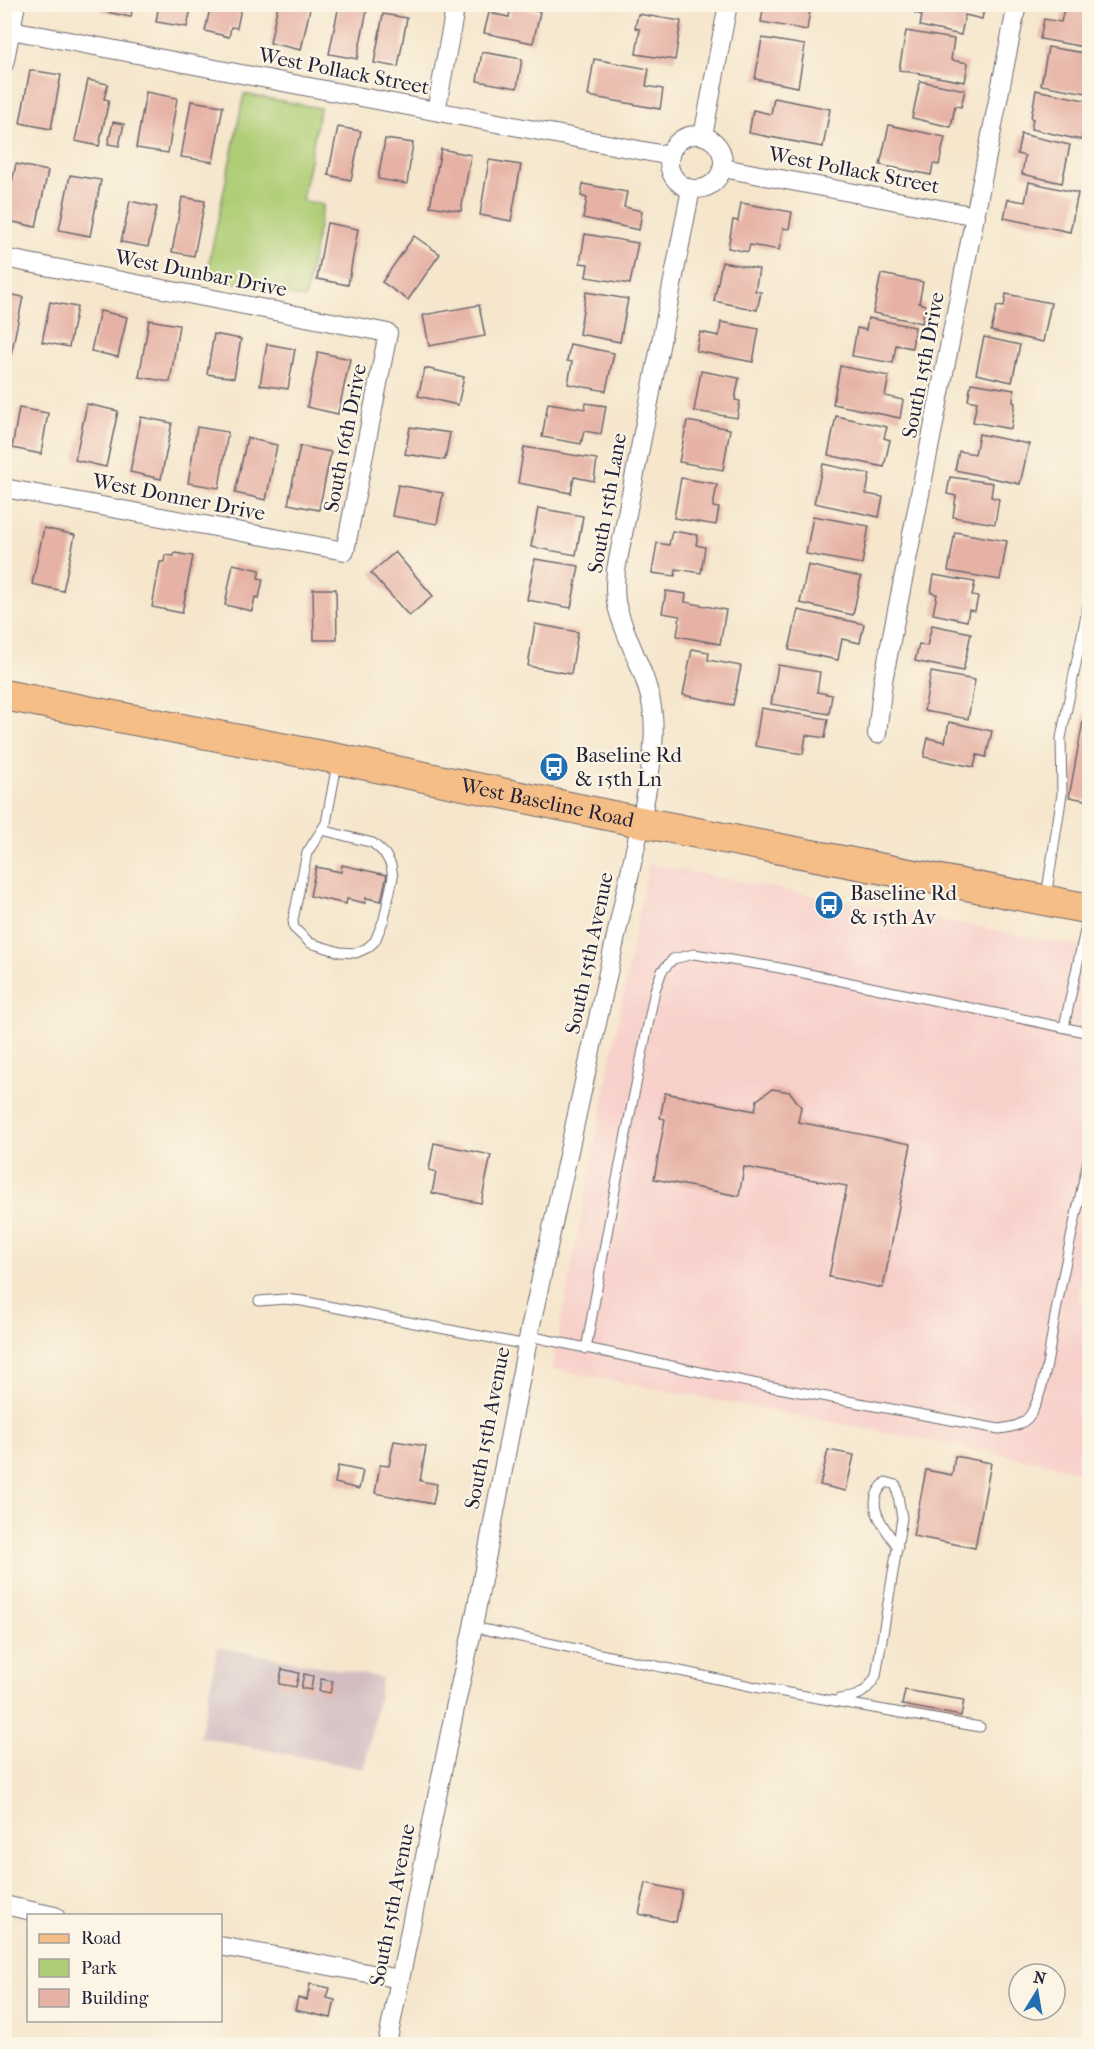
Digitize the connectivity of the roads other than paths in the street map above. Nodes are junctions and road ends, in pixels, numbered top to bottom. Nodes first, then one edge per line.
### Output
1 (16, 4) edge
2 (456, 4) edge
3 (728, 4) edge
4 (1017, 4) edge
5 (11, 30) junction
6 (4, 64) edge
7 (436, 111) junction
8 (703, 136) junction
9 (670, 156) junction
10 (723, 168) junction
11 (691, 189) junction
12 (975, 216) junction
13 (4, 258) edge
14 (388, 333) joint
15 (4, 488) edge
16 (345, 551) joint
17 (1089, 595) edge
18 (4, 695) edge
19 (877, 734) dead end
20 (338, 759) junction
21 (641, 822) junction
22 (322, 830) junction
23 (1045, 901) junction
24 (1089, 910) edge
25 (1064, 1027) junction
26 (1089, 1033) edge
27 (1089, 1152) edge
28 (259, 1301) dead end
29 (528, 1340) junction
30 (586, 1349) junction
31 (898, 1547) junction
32 (473, 1627) junction
33 (828, 1700) junction
34 (980, 1727) dead end
35 (4, 1905) edge
36 (46, 1914) edge
37 (222, 1946) edge
38 (400, 1979) junction
39 (387, 2044) edge

1 - 5 street
2 - 7 street
3 - 8 street
4 - 12 street, South 15th Drive
5 - 6 street
5 - 7 street, West Pollack Street
7 - 9 street, West Pollack Street
8 - 9 street
8 - 10 street
9 - 11 street
10 - 11 street
10 - 12 street, West Pollack Street
11 - 21 street, South 15th Lane
12 - 19 street, South 15th Drive
13 - 14 street, West Dunbar Drive
14 - 16 street, South 16th Drive
15 - 16 street, West Donner Drive
17 - 23 lane
18 - 20 main road, West Baseline Road
20 - 21 main road, West Baseline Road
20 - 22 lane
21 - 23 main road, West Baseline Road
21 - 29 street, South 15th Avenue
22 - 22 lane
23 - 24 main road, West Baseline Road
24 - 25 lane
25 - 26 lane
25 - 30 lane
27 - 30 lane
28 - 29 lane
29 - 30 lane
29 - 32 street, South 15th Avenue
31 - 31 lane
31 - 33 lane
32 - 33 lane
32 - 38 street, South 15th Avenue
33 - 34 lane
35 - 36 street
37 - 38 street
38 - 39 street, South 15th Avenue

